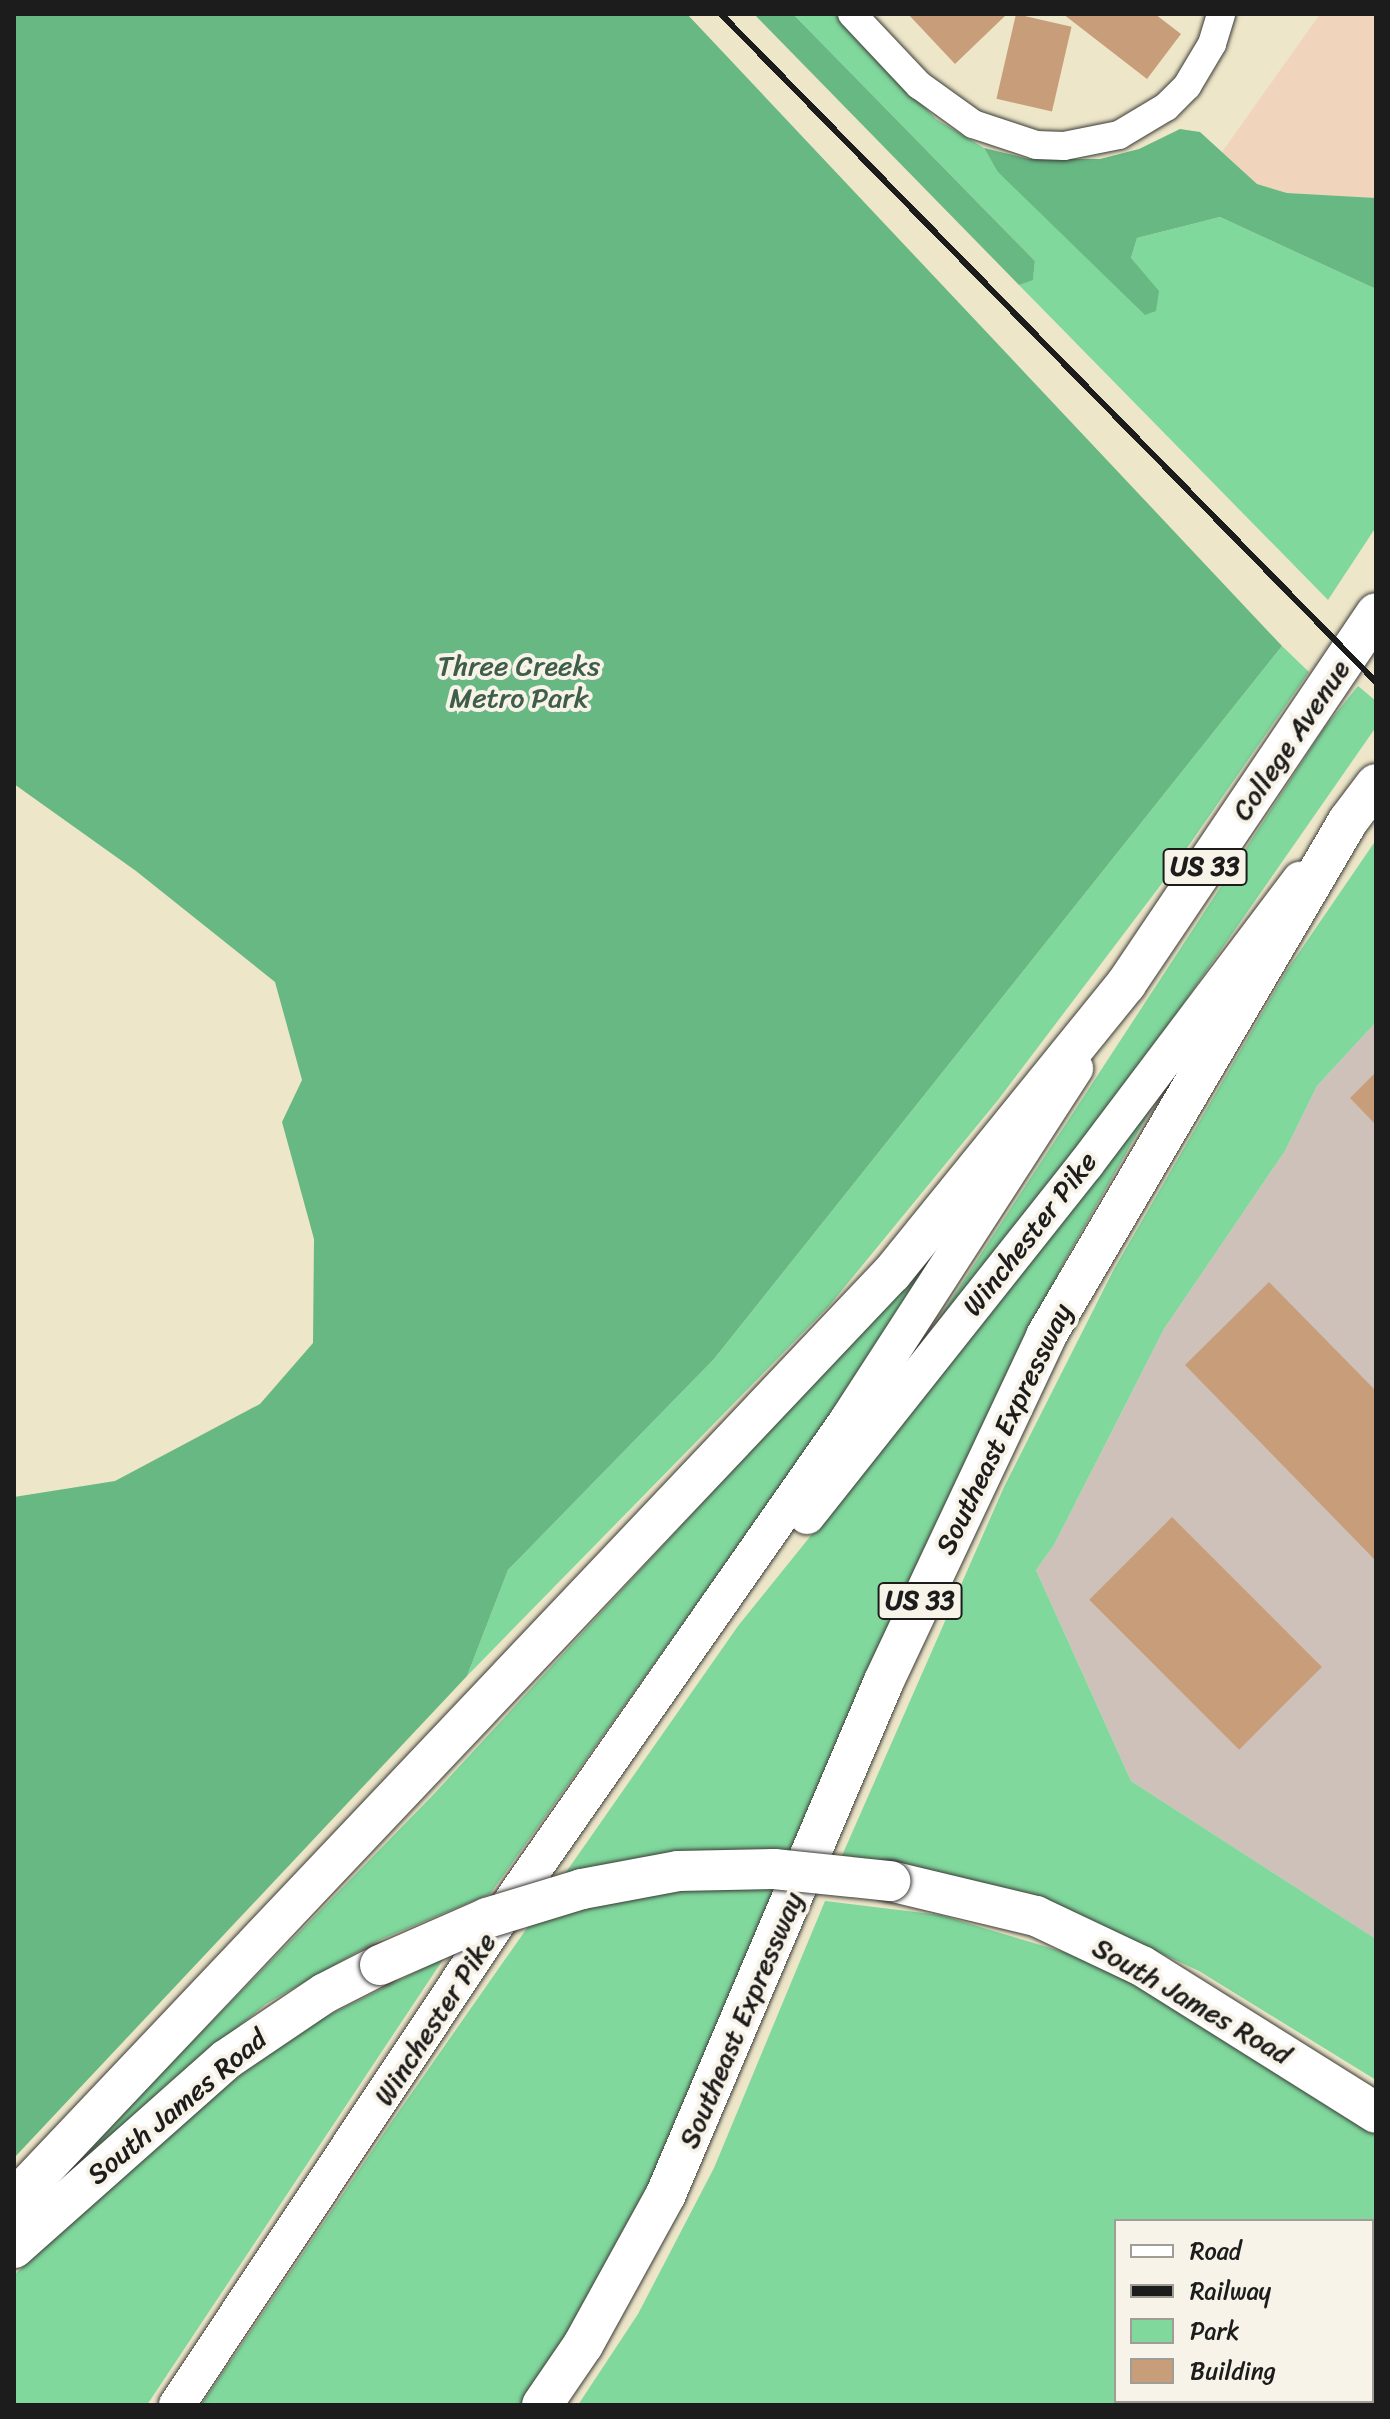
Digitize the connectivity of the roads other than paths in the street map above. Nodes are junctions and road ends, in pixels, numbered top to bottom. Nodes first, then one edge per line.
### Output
1 (852, 14) edge
2 (1221, 14) edge
3 (1376, 614) edge
4 (1376, 784) edge
5 (1348, 821) junction
6 (1126, 984) junction
7 (700, 1636) junction
8 (1376, 2113) edge
9 (14, 2200) edge
10 (14, 2248) edge
11 (177, 2405) edge
12 (542, 2405) edge

1 - 2 street
3 - 6 highway, College Avenue / US 33
4 - 5 highway, US 33
5 - 7 main road, Winchester Pike
5 - 12 highway, Southeast Expressway / US 33
6 - 7 main road, Winchester Pike
6 - 9 highway, US 33
7 - 11 main road, Winchester Pike
8 - 10 highway, South James Road, bridge

